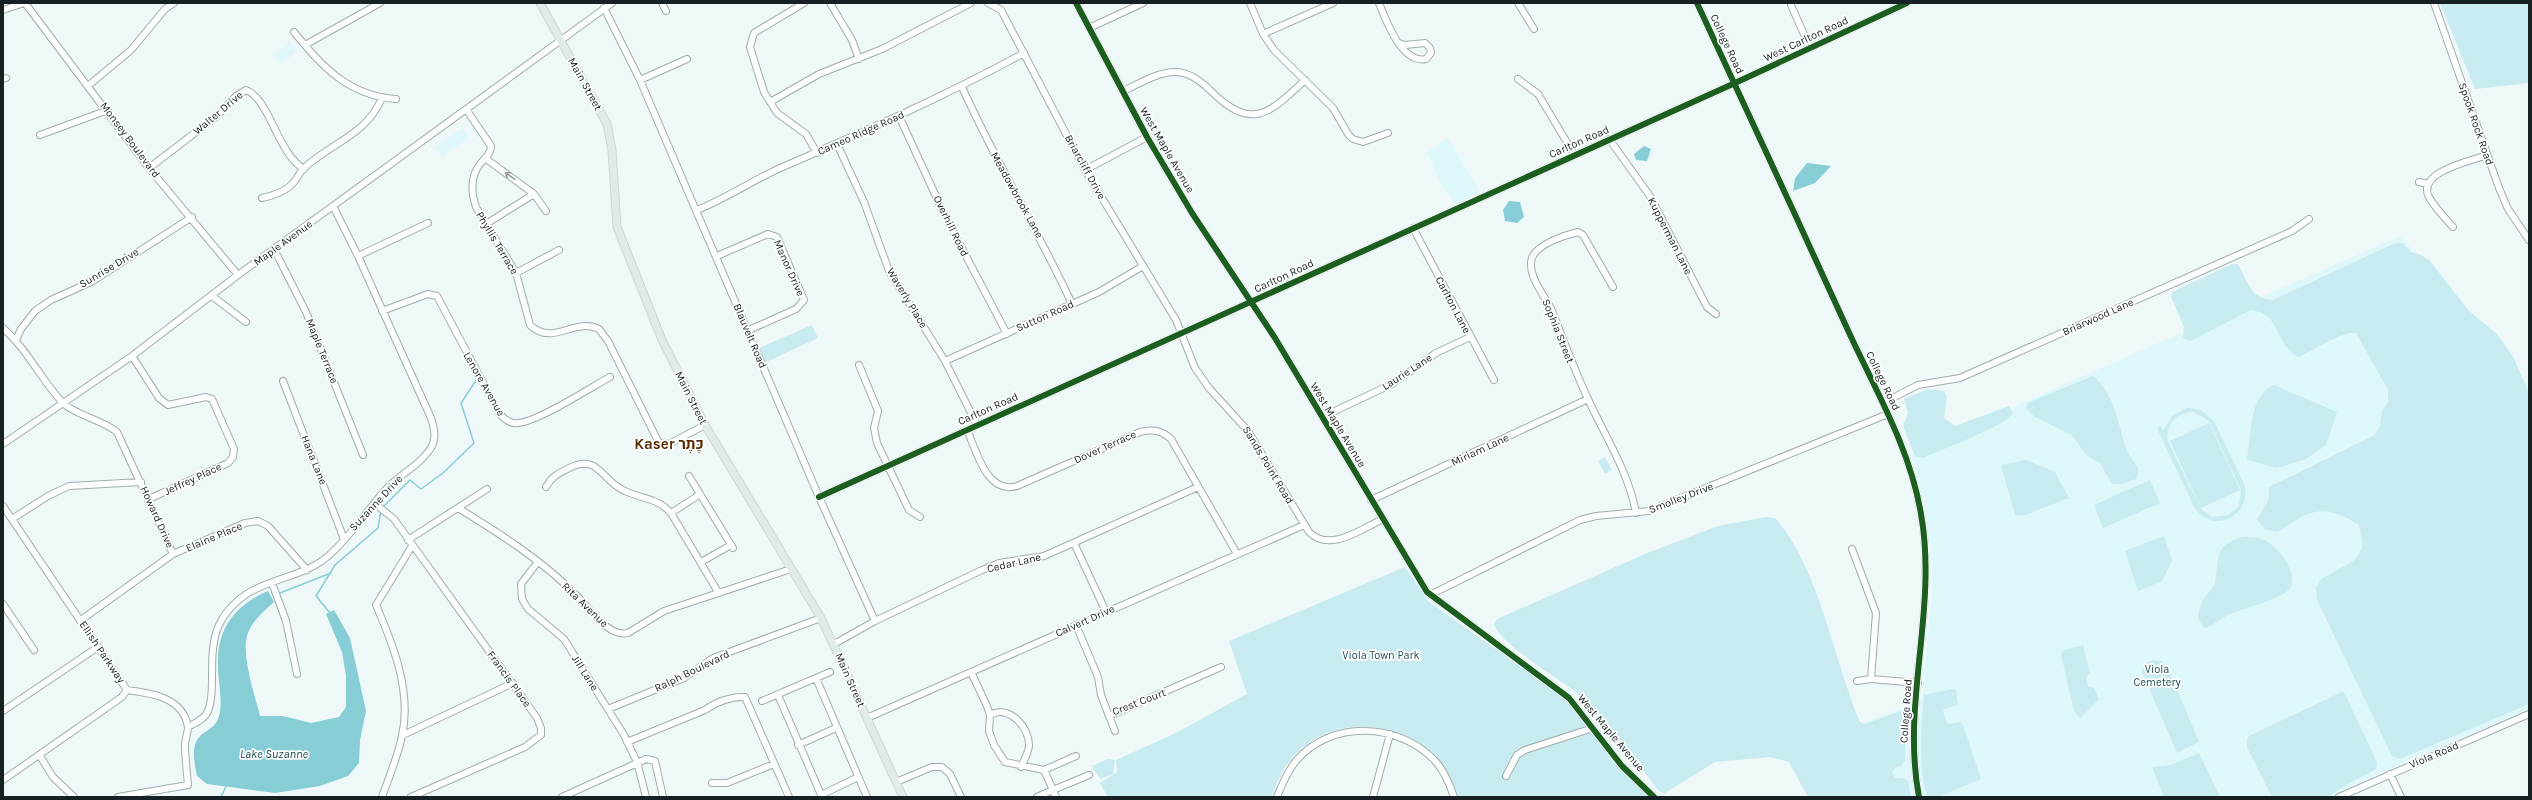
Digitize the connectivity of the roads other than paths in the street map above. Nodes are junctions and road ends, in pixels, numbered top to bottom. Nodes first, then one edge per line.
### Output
1 (25, 3) edge
2 (174, 3) edge
3 (380, 3) edge
4 (540, 3) edge
5 (612, 3) edge
6 (662, 3) edge
7 (804, 3) edge
8 (830, 3) edge
9 (971, 3) edge
10 (988, 3) edge
11 (1076, 3) edge
12 (1143, 3) edge
13 (1250, 3) edge
14 (1333, 3) edge
15 (1379, 3) edge
16 (1518, 3) edge
17 (1697, 3) edge
18 (1908, 3) edge
19 (2434, 3) edge
20 (1791, 5) dead end
21 (604, 8) junction
22 (3, 10) edge
23 (666, 11) dead end
24 (1089, 28) junction
25 (1534, 29) dead end
26 (294, 32) dead end
27 (1263, 34) junction
28 (561, 40) junction
29 (1399, 43) junction
30 (305, 45) junction
31 (1810, 48) junction
32 (1024, 53) junction
33 (687, 59) dead end
34 (859, 59) junction
35 (1518, 79) dead end
36 (640, 80) junction
37 (1305, 80) junction
38 (1735, 84) junction
39 (89, 85) junction
40 (962, 87) junction
41 (1122, 91) junction
42 (382, 98) junction
43 (396, 99) dead end
44 (770, 102) junction
45 (466, 109) junction
46 (108, 110) junction
47 (899, 116) junction
48 (1388, 133) dead end
49 (40, 136) dead end
50 (1147, 137) junction
51 (1609, 139) junction
52 (837, 144) junction
53 (817, 153) junction
54 (1574, 154) junction
55 (2487, 155) junction
56 (485, 158) junction
57 (149, 168) junction
58 (304, 169) junction
59 (1085, 170) junction
60 (2420, 182) dead end
61 (2428, 184) junction
62 (534, 194) junction
63 (262, 198) dead end
64 (333, 206) junction
65 (697, 210) junction
66 (546, 211) dead end
67 (192, 217) junction
68 (2309, 219) dead end
69 (428, 222) dead end
70 (486, 224) junction
71 (2453, 227) dead end
72 (1413, 228) junction
73 (2529, 240) edge
74 (274, 249) junction
75 (559, 250) dead end
76 (358, 256) junction
77 (717, 256) junction
78 (1142, 266) junction
79 (516, 273) junction
80 (238, 275) junction
81 (1613, 287) dead end
82 (212, 296) junction
83 (1251, 302) junction
84 (1072, 304) junction
85 (382, 311) junction
86 (1716, 314) dead end
87 (246, 322) dead end
88 (3, 328) edge
89 (749, 330) junction
90 (1007, 334) junction
91 (1181, 334) junction
92 (1470, 337) junction
93 (16, 340) junction
94 (132, 356) junction
95 (945, 361) junction
96 (859, 365) dead end
97 (610, 377) dead end
98 (1494, 380) dead end
99 (283, 381) dead end
100 (1588, 400) junction
101 (1883, 403) junction
102 (64, 404) junction
103 (1888, 414) junction
104 (1322, 417) junction
105 (705, 425) junction
106 (977, 425) junction
107 (967, 430) junction
108 (3, 444) edge
109 (363, 455) dead end
110 (887, 465) junction
111 (688, 476) dead end
112 (141, 482) junction
113 (546, 487) dead end
114 (1198, 487) junction
115 (487, 489) dead end
116 (699, 495) junction
117 (819, 497) junction
118 (149, 499) junction
119 (1371, 500) junction
120 (374, 503) junction
121 (3, 506) edge
122 (458, 508) junction
123 (671, 513) junction
124 (1636, 513) junction
125 (920, 517) dead end
126 (12, 519) junction
127 (1383, 519) junction
128 (1304, 525) junction
129 (344, 539) junction
130 (408, 540) junction
131 (1074, 543) junction
132 (412, 546) junction
133 (1852, 549) dead end
134 (173, 554) junction
135 (1237, 554) junction
136 (701, 562) junction
137 (537, 563) junction
138 (791, 568) junction
139 (307, 570) junction
140 (272, 583) junction
141 (718, 592) junction
142 (1430, 595) junction
143 (3, 604) edge
144 (1106, 612) junction
145 (821, 618) junction
146 (81, 620) junction
147 (875, 620) junction
148 (1076, 625) junction
149 (834, 644) junction
150 (98, 647) junction
151 (34, 650) dead end
152 (1221, 667) dead end
153 (830, 672) dead end
154 (971, 672) junction
155 (297, 674) dead end
156 (816, 678) junction
157 (1871, 679) junction
158 (1857, 681) dead end
159 (513, 683) junction
160 (1918, 683) junction
161 (127, 690) junction
162 (778, 695) junction
163 (762, 701) dead end
164 (608, 709) junction
165 (3, 711) edge
166 (2529, 714) edge
167 (990, 715) junction
168 (1109, 716) junction
169 (867, 718) junction
170 (188, 727) junction
171 (836, 728) junction
172 (1593, 728) junction
173 (1115, 731) dead end
174 (1390, 734) junction
175 (402, 735) junction
176 (628, 742) junction
177 (798, 745) junction
178 (40, 756) junction
179 (1076, 756) dead end
180 (637, 762) junction
181 (774, 764) junction
182 (1021, 767) junction
183 (1044, 770) junction
184 (2390, 774) junction
185 (1089, 775) dead end
186 (1506, 776) dead end
187 (858, 777) junction
188 (3, 780) edge
189 (896, 782) junction
190 (712, 783) dead end
191 (188, 785) junction
192 (195, 787) dead end
193 (1053, 790) junction
194 (822, 796) edge
195 (74, 797) edge
196 (118, 797) edge
197 (382, 797) edge
198 (411, 797) edge
199 (562, 797) edge
200 (646, 797) edge
201 (663, 797) edge
202 (789, 797) edge
203 (867, 797) edge
204 (902, 797) edge
205 (961, 797) edge
206 (1037, 797) edge
207 (1056, 797) edge
208 (1277, 797) edge
209 (1373, 797) edge
210 (1454, 797) edge
211 (1654, 797) edge
212 (1919, 797) edge
213 (2339, 797) edge
214 (2401, 797) edge

1 - 22 street
1 - 39 street, Monsey Boulevard
2 - 39 street
3 - 30 street
4 - 28 main road, Main Street
5 - 21 street
6 - 23 street
7 - 44 street
8 - 34 street
9 - 34 street
10 - 32 street, Briarcliff Drive
11 - 24 street, West Maple Avenue
12 - 24 street
13 - 27 street
14 - 27 street
15 - 29 street
16 - 25 street
17 - 38 street, College Road
18 - 31 street, West Carlton Road
19 - 55 street, Spook Rock Road
20 - 31 street
21 - 28 street
21 - 36 street, Blauvelt Road
24 - 41 street, West Maple Avenue
26 - 30 street
27 - 37 street
28 - 45 street, Maple Avenue
28 - 105 main road, Main Street
29 - 29 street
30 - 42 street
31 - 38 street, West Carlton Road
32 - 40 street, Cameo Ridge Road
32 - 59 street, Briarcliff Drive
33 - 36 street
34 - 44 street
35 - 54 street
36 - 65 street, Blauvelt Road
37 - 41 street
37 - 48 street
38 - 51 street, Carlton Road
38 - 101 street, College Road
39 - 46 street, Monsey Boulevard
40 - 47 street, Cameo Ridge Road
40 - 84 street, Meadowbrook Lane
41 - 50 street, West Maple Avenue
42 - 43 street
42 - 58 street
44 - 53 street
45 - 56 street, Phyllis Terrace
45 - 64 street, Maple Avenue
46 - 49 street
46 - 57 street, Monsey Boulevard
47 - 52 street, Cameo Ridge Road
47 - 90 street, Overhill Road
50 - 59 street
50 - 83 street, West Maple Avenue
51 - 54 street, Carlton Road
51 - 86 street, Kupperman Lane
52 - 53 street, Cameo Ridge Road
52 - 95 street, Waverly Place
53 - 65 street, Cameo Ridge Road
54 - 72 street, Carlton Road
55 - 61 street
55 - 73 street, Spook Rock Road
62 -> 56 street
56 - 70 street, Phyllis Terrace
57 - 58 street, Walter Drive
57 - 67 street, Monsey Boulevard
58 - 63 street
59 - 78 street, Briarcliff Drive
60 - 61 street
61 - 71 street
62 - 66 street
62 - 70 street
64 - 74 street, Maple Avenue
64 - 76 street, Suzanne Drive
65 - 77 street, Blauvelt Road
67 - 80 street, Monsey Boulevard
67 - 93 street, Sunrise Drive
68 - 101 street, Briarwood Lane
69 - 76 street
70 - 79 street, Phyllis Terrace
72 - 83 street, Carlton Road
72 - 92 street, Carlton Lane
74 - 80 street, Maple Avenue
74 - 109 street, Maple Terrace
75 - 79 street
76 - 85 street, Suzanne Drive
77 - 89 street, Blauvelt Road
77 - 89 street, Manor Drive
78 - 84 street, Sutton Road
78 - 91 street, Briarcliff Drive
79 - 105 street, Phyllis Terrace
80 - 82 street, Maple Avenue
81 - 100 street, Sophia Street
82 - 87 street
82 - 94 street, Maple Avenue
83 - 91 street, Carlton Road
83 - 104 street, West Maple Avenue
84 - 90 street, Sutton Road
85 - 97 street, Lenore Avenue
85 - 120 street, Suzanne Drive
88 - 93 street
89 - 117 street, Blauvelt Road
90 - 95 street, Sutton Road
91 - 106 street, Carlton Road
91 - 128 street, Sands Point Road
92 - 98 street, Carlton Lane
92 - 104 street, Laurie Lane
93 - 102 street
94 - 102 street, Maple Avenue
94 - 118 street, Jeffrey Place
95 - 106 street, Waverly Place
96 - 110 street
99 - 129 street, Hana Lane
100 - 119 street, Miriam Lane
100 - 124 street, Sophia Street
101 - 103 street, College Road
102 - 108 street, Maple Avenue
102 - 112 street, Howard Drive
103 - 124 street, Smolley Drive
103 - 160 street, College Road
104 - 119 street, West Maple Avenue
105 - 138 main road, Main Street
106 - 107 street, Carlton Road
107 - 110 street, Carlton Road
107 - 114 street, Dover Terrace
110 - 117 street, Carlton Road
110 - 125 street
111 - 116 street
112 - 118 street, Howard Drive
112 - 126 street
113 - 123 street
114 - 131 street, Cedar Lane
114 - 135 street, Dover Terrace
115 - 122 street
116 - 123 street
116 - 136 street
117 - 147 street, Blauvelt Road
118 - 134 street, Howard Drive
119 - 127 street, West Maple Avenue
120 - 129 street, Suzanne Drive
120 - 130 street, Francis Place
121 - 126 street, Ellish Parkway
122 - 130 street
122 - 137 street, Rita Avenue
123 - 136 street
124 - 142 street, Smolley Drive
126 - 146 street, Ellish Parkway
127 - 128 street, Sands Point Road
127 - 142 street, West Maple Avenue
128 - 135 street, Calvert Drive
129 - 139 street, Suzanne Drive
130 - 132 street, Francis Place
131 - 144 street
131 - 147 street, Cedar Lane
132 - 159 street, Francis Place
132 - 175 street
133 - 157 street
134 - 139 street, Elaine Place
134 - 146 street, Howard Drive
135 - 144 street, Calvert Drive
136 - 141 street
137 - 141 street, Rita Avenue
137 - 164 street, Jill Lane
138 - 141 street, Rita Avenue
138 - 145 main road, Main Street
139 - 140 street, Suzanne Drive
140 - 155 street
140 - 170 street, Suzanne Drive
142 - 172 street, West Maple Avenue
143 - 151 street
144 - 148 street, Calvert Drive
145 - 149 main road, Main Street
145 - 164 street, Ralph Boulevard
146 - 150 street, Ellish Parkway
147 - 149 street
148 - 154 street, Calvert Drive
148 - 168 street, Crest Court
149 - 169 main road, Main Street
150 - 161 street, Ellish Parkway
150 - 165 street
152 - 168 street, Crest Court
153 - 156 street
154 - 167 street
154 - 169 street, Calvert Drive
156 - 162 street
156 - 171 street
157 - 158 street
157 - 160 street
159 - 175 street
159 - 198 street, Francis Place
160 - 212 street, College Road
161 - 170 street
161 - 178 street, Ellish Parkway
162 - 163 street
162 - 177 street
164 - 176 street, Jill Lane
166 - 184 street, Viola Road
167 - 182 street
167 - 182 street
168 - 173 street
169 - 189 main road, Main Street
170 - 191 street
171 - 177 street
171 - 187 street
172 - 186 street
172 - 211 street, West Maple Avenue
174 - 208 street
174 - 209 street
174 - 210 street
175 - 197 street
176 - 180 street, Jill Lane
176 - 181 street
177 - 194 street
178 - 188 street, Ellish Parkway
178 - 195 street
179 - 183 street
180 - 199 street
180 - 200 street, Jill Lane
180 - 201 street
181 - 190 street
181 - 202 street
182 - 183 street
183 - 193 street
184 - 213 street, Viola Road
184 - 214 street
185 - 193 street
187 - 194 street
187 - 203 street
189 - 204 main road, Main Street
189 - 205 street
191 - 192 street
191 - 196 street
193 - 206 street
193 - 207 street

